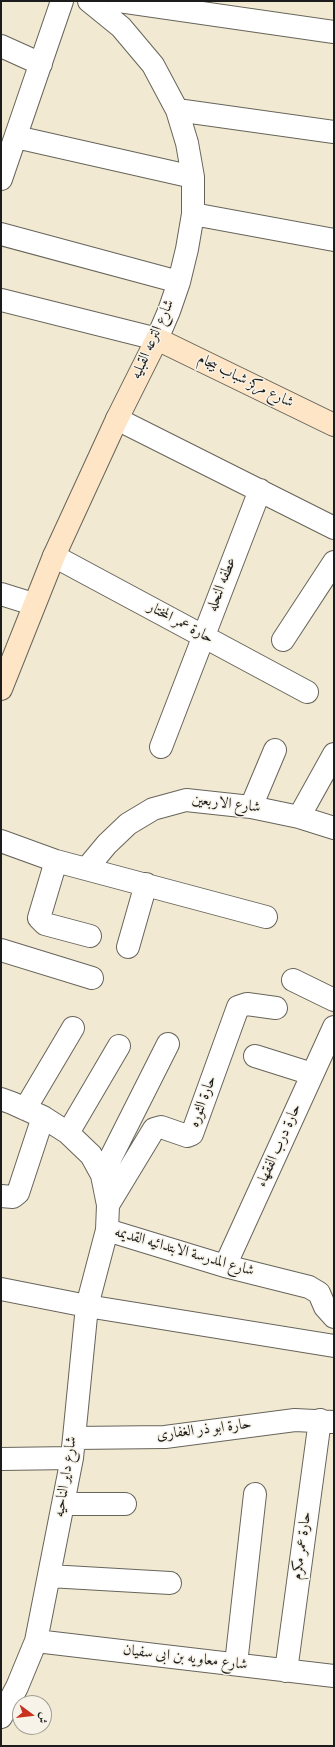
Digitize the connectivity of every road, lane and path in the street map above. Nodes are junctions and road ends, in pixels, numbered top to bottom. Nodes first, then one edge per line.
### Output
1 (62, 1) edge
2 (89, 1) edge
3 (119, 1) edge
4 (334, 32) edge
5 (1, 46) edge
6 (41, 64) junction
7 (177, 110) junction
8 (334, 132) edge
9 (16, 137) junction
10 (193, 177) junction
11 (1, 179) edge
12 (193, 214) junction
13 (1, 234) edge
14 (334, 240) edge
15 (179, 282) junction
16 (1, 300) edge
17 (157, 339) junction
18 (117, 419) junction
19 (334, 425) edge
20 (260, 490) junction
21 (334, 528) edge
22 (54, 556) junction
23 (334, 562) edge
24 (1, 594) edge
25 (33, 604) junction
26 (203, 637) junction
27 (283, 640) dead end
28 (1, 689) edge
29 (308, 692) dead end
30 (161, 747) dead end
31 (275, 750) dead end
32 (334, 754) edge
33 (251, 807) junction
34 (299, 817) junction
35 (334, 828) edge
36 (1, 842) edge
37 (56, 860) junction
38 (87, 868) junction
39 (146, 884) junction
40 (266, 917) dead end
41 (90, 936) dead end
42 (128, 947) dead end
43 (1, 950) edge
44 (92, 978) dead end
45 (293, 980) dead end
46 (334, 1000) edge
47 (276, 1008) dead end
48 (334, 1027) edge
49 (73, 1028) dead end
50 (168, 1044) dead end
51 (119, 1046) dead end
52 (255, 1056) dead end
53 (312, 1074) junction
54 (1, 1100) edge
55 (34, 1113) junction
56 (68, 1133) junction
57 (102, 1175) junction
58 (1, 1196) edge
59 (108, 1205) junction
60 (107, 1230) junction
61 (225, 1266) junction
62 (1, 1289) edge
63 (87, 1306) junction
64 (334, 1317) edge
65 (334, 1346) edge
66 (327, 1421) edge
67 (73, 1448) junction
68 (1, 1459) edge
69 (255, 1494) dead end
70 (63, 1504) junction
71 (125, 1504) dead end
72 (49, 1576) junction
73 (170, 1583) dead end
74 (36, 1641) junction
75 (236, 1664) junction
76 (286, 1671) junction
77 (334, 1676) edge
78 (1, 1717) edge

1 - 6 street
2 - 7 street, شارع الترعه القبليه
3 - 4 street
5 - 6 street
6 - 9 street
7 - 8 street
7 - 10 street, شارع الترعه القبليه
9 - 10 street
9 - 11 street
10 - 12 street, شارع الترعه القبليه
12 - 14 street
12 - 15 street, شارع الترعه القبليه
13 - 15 street
15 - 17 street, شارع الترعه القبليه
16 - 17 street
17 - 18 main road, شارع الترعه القبليه
17 - 19 main road, شارع مركز شباب بيجام
18 - 20 street
18 - 22 main road, شارع الترعه القبليه
20 - 21 street
20 - 26 street, عطفه النحله
22 - 25 main road, شارع الترعه القبليه
22 - 26 street, حارة عمر المختار
23 - 27 street
24 - 25 street
25 - 28 main road, شارع الترعه القبليه
26 - 29 street, حارة عمر المختار
26 - 30 street, عطفه النحله
31 - 33 street
32 - 34 street
33 - 34 street, شارع الاربعين
33 - 38 street, شارع الاربعين
34 - 35 street, شارع الاربعين
36 - 37 street
37 - 38 street
37 - 41 street
38 - 39 street
39 - 40 street
39 - 42 street
43 - 44 street
45 - 46 street
47 - 59 street, حارة الثوره
48 - 53 street, حارة درب الفقهاء
49 - 55 street
50 - 57 street
51 - 56 street
52 - 53 street
53 - 61 street, حارة درب الفقهاء
54 - 55 street, شارع المدرسة الابتدائيه القديمه
55 - 56 street, شارع المدرسة الابتدائيه القديمه
55 - 58 street
56 - 57 street, شارع المدرسة الابتدائيه القديمه
57 - 59 street, شارع المدرسة الابتدائيه القديمه
59 - 60 street, شارع المدرسة الابتدائيه القديمه
60 - 61 street, شارع المدرسة الابتدائيه القديمه
60 - 63 street, شارع داير الناحيه
61 - 64 street, شارع المدرسة الابتدائيه القديمه
62 - 63 street
63 - 65 street
63 - 67 street, شارع داير الناحيه
66 - 67 street, حارة ابو ذر الغفارى
66 - 76 street, حارة عمر مكرم
67 - 68 street, حارة ابو ذر الغفارى
67 - 70 street, شارع داير الناحيه
69 - 75 street
70 - 71 street
70 - 72 street, شارع داير الناحيه
72 - 73 street
72 - 74 street, شارع داير الناحيه
74 - 75 street, شارع معاويه بن ابى سفيان
74 - 78 street, شارع داير الناحيه
75 - 76 street, شارع معاويه بن ابى سفيان
76 - 77 street, شارع معاويه بن ابى سفيان

